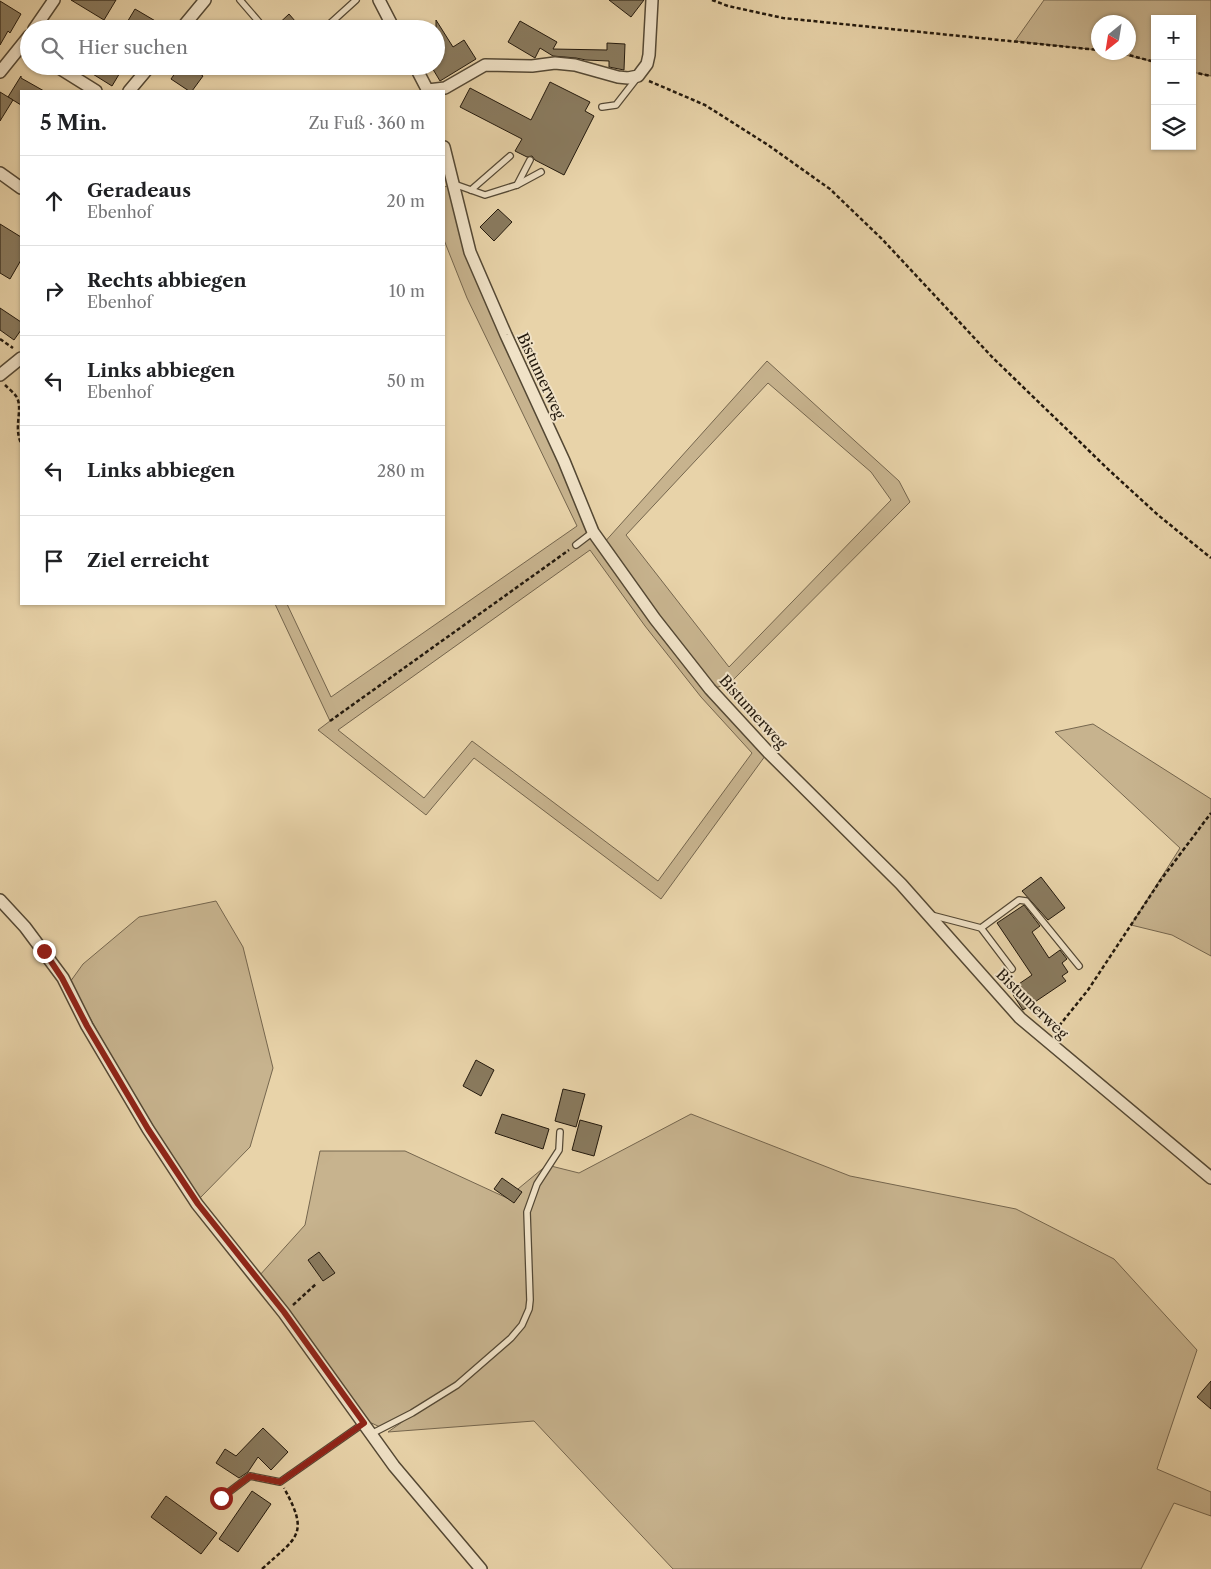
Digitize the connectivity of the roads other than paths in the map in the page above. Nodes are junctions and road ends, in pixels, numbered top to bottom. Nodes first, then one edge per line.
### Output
1 (54, 0) edge
2 (205, 0) edge
3 (240, 0) edge
4 (356, 0) edge
5 (378, 0) edge
6 (652, 0) edge
7 (40, 20) edge
8 (188, 20) edge
9 (256, 20) edge
10 (334, 20) edge
11 (389, 20) edge
12 (20, 51) edge
13 (0, 72) edge
14 (70, 75) edge
15 (142, 75) edge
16 (420, 75) edge
17 (638, 76) junction
18 (94, 90) edge
19 (130, 90) edge
20 (427, 90) edge
21 (434, 90) edge
22 (602, 108) dead end
23 (445, 151) edge
24 (510, 156) dead end
25 (530, 160) dead end
26 (541, 172) dead end
27 (0, 173) edge
28 (454, 184) junction
29 (518, 185) junction
30 (20, 187) edge
31 (470, 190) junction
32 (18, 354) edge
33 (0, 375) edge
34 (593, 532) junction
35 (576, 545) road end
36 (0, 900) edge
37 (927, 914) junction
38 (981, 928) junction
39 (1079, 966) dead end
40 (1012, 970) dead end
41 (560, 1132) dead end
42 (1211, 1178) edge
43 (364, 1423) junction
44 (371, 1434) junction
45 (221, 1498) dead end
46 (481, 1569) edge

1 - 7 street
2 - 8 street
3 - 9 lane
4 - 10 lane
5 - 11 street
6 - 17 street
12 - 13 street
14 - 18 street
15 - 19 street
16 - 20 street
17 - 21 street
17 - 22 lane
23 - 28 street, Bistumerweg
24 - 31 lane
25 - 29 lane
26 - 29 lane
27 - 30 street
28 - 31 lane
28 - 34 street, Bistumerweg
29 - 31 lane
32 - 33 street
34 - 35 lane
34 - 37 street, Bistumerweg
36 - 43 street
37 - 38 lane
37 - 42 street, Bistumerweg
38 - 39 lane
38 - 40 lane
41 - 44 lane
43 - 44 street
43 - 45 lane
44 - 46 street

